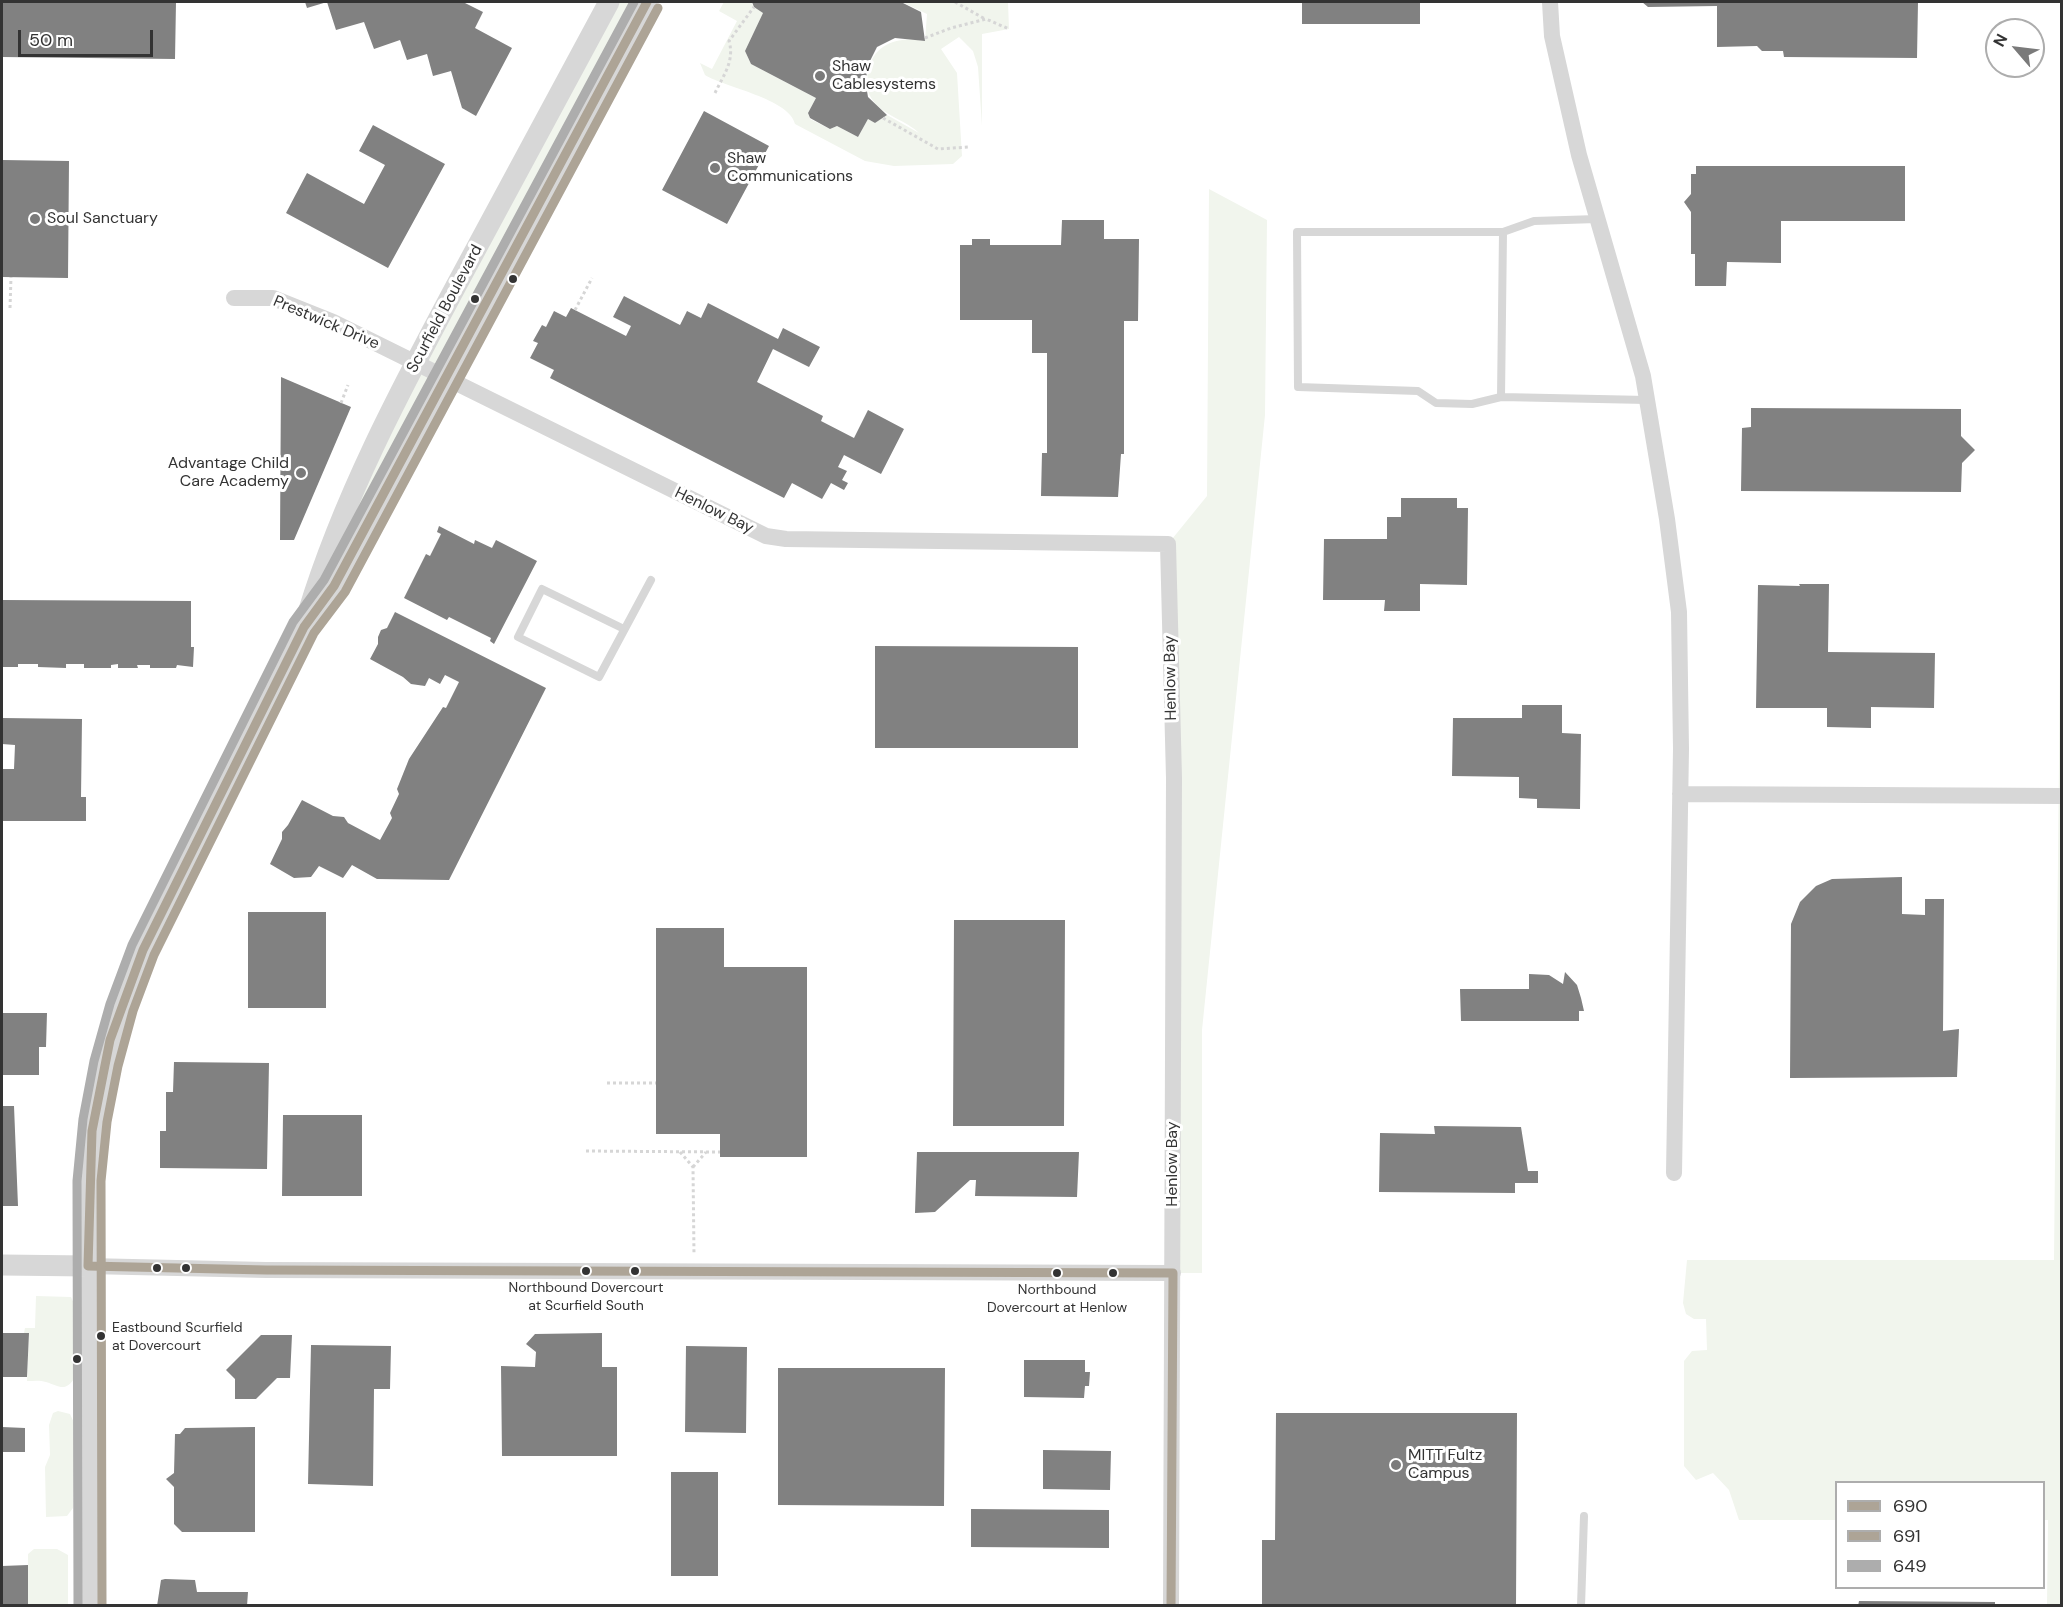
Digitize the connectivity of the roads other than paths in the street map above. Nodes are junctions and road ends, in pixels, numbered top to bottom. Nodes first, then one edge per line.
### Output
1 (609, 2) edge
2 (647, 2) edge
3 (1550, 2) edge
4 (1597, 219) junction
5 (1503, 232) junction
6 (234, 298) dead end
7 (416, 363) junction
8 (447, 378) junction
9 (1501, 397) junction
10 (1647, 400) junction
11 (651, 580) dead end
12 (304, 627) junction
13 (624, 629) junction
14 (1680, 794) junction
15 (2061, 796) edge
16 (1674, 1173) dead end
17 (2, 1265) edge
18 (88, 1266) junction
19 (1173, 1273) junction
20 (1584, 1516) dead end
21 (89, 1603) edge
22 (1171, 1605) edge
23 (1581, 1605) edge

1 - 7 street, Scurfield Boulevard
2 - 8 street, Scurfield Boulevard
3 - 4 street
4 - 5 lane
4 - 10 street
5 - 9 lane
5 - 9 lane
6 - 7 street, Prestwick Drive
7 - 8 street, Henlow Bay
7 - 12 street, Scurfield Boulevard
8 - 12 street, Scurfield Boulevard
8 - 19 street, Henlow Bay
9 - 10 lane
10 - 14 street
11 - 13 lane
12 - 18 street, Scurfield Boulevard
13 - 13 lane
14 - 15 street
14 - 16 street
17 - 18 street
18 - 19 street
18 - 21 street, Scurfield Boulevard
19 - 22 street, Henlow Bay
20 - 23 lane

